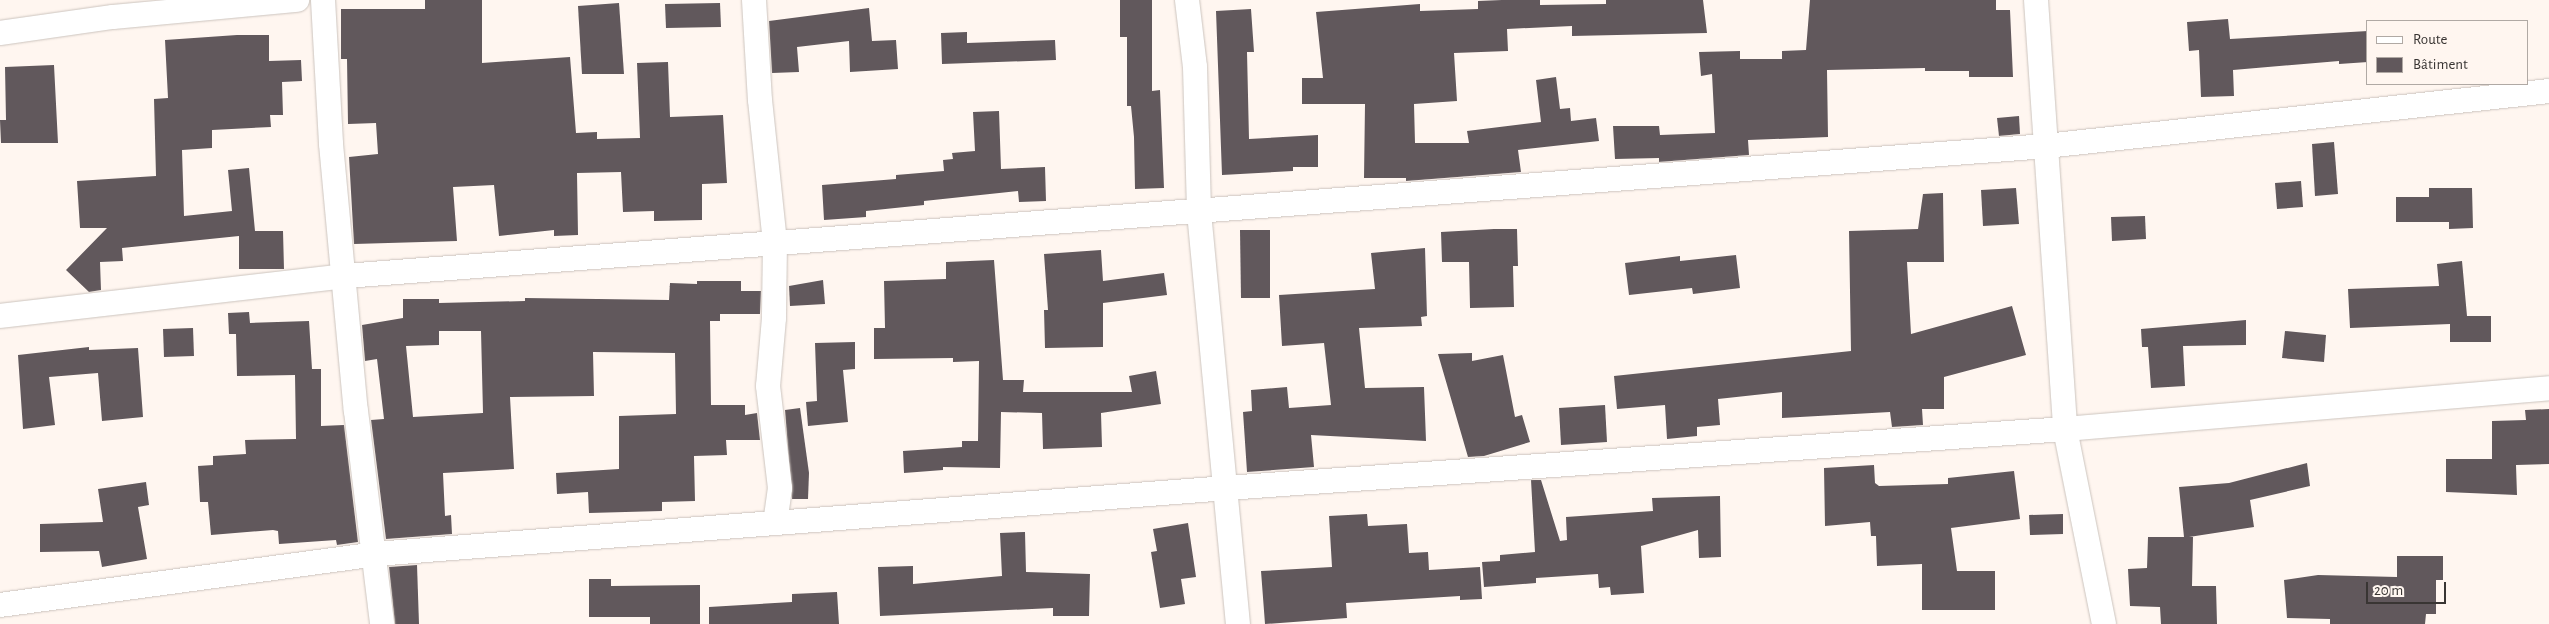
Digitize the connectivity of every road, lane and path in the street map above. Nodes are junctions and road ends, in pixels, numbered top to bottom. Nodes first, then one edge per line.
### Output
1 (297, 0) edge
2 (322, 0) edge
3 (754, 0) edge
4 (1186, 0) edge
5 (2036, 0) edge
6 (0, 33) edge
7 (2549, 91) edge
8 (2046, 146) junction
9 (1198, 212) junction
10 (775, 242) junction
11 (345, 276) junction
12 (0, 316) edge
13 (2549, 388) edge
14 (2065, 429) junction
15 (1226, 488) junction
16 (775, 522) junction
17 (375, 554) junction
18 (0, 605) edge
19 (382, 624) edge
20 (1238, 624) edge
21 (2104, 624) edge

1 - 6 street
2 - 11 street
3 - 10 street
4 - 9 street
5 - 8 street
7 - 8 street
8 - 9 street
8 - 14 street
9 - 10 street
9 - 15 street
10 - 11 street
10 - 16 street
11 - 12 street
11 - 17 street
13 - 14 street
14 - 15 street
14 - 21 street
15 - 16 street
15 - 20 street
16 - 17 street
17 - 18 street
17 - 19 street

